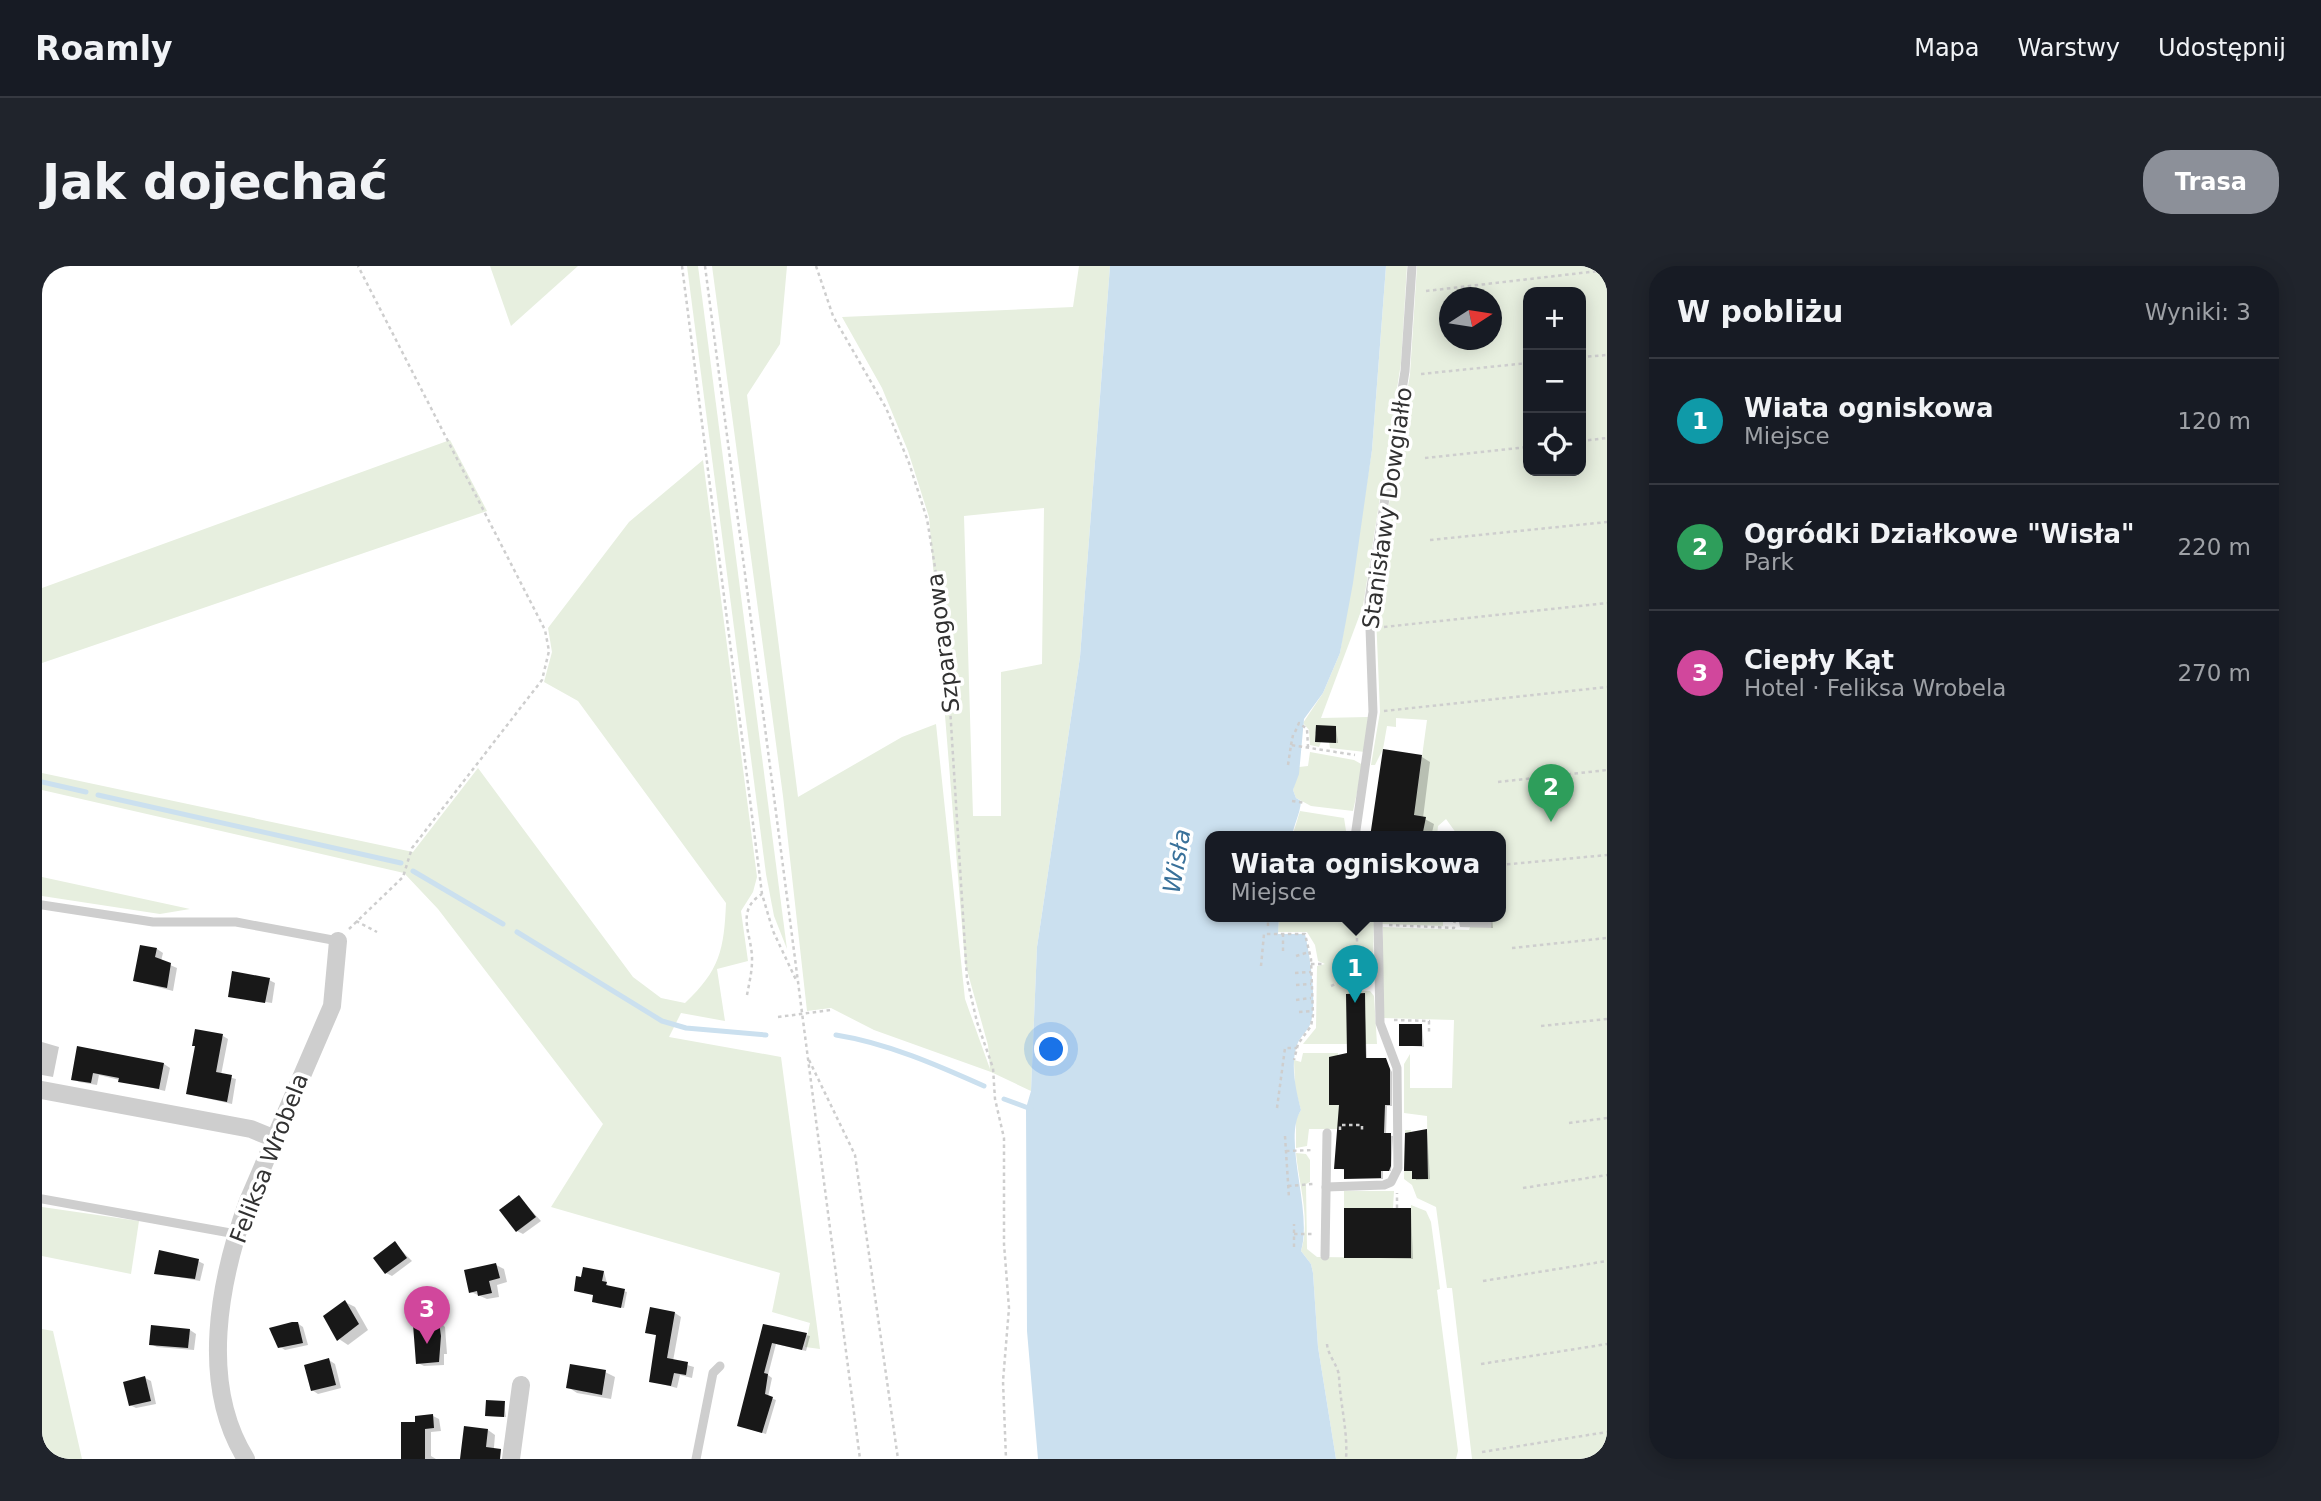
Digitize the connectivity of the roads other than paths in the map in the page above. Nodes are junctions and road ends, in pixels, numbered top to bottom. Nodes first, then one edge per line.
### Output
1 (1412, 266) edge
2 (1355, 831) edge
3 (42, 905) edge
4 (1378, 922) edge
5 (338, 940) joint
6 (42, 1090) edge
7 (1327, 1133) dead end
8 (273, 1138) junction
9 (1326, 1187) junction
10 (42, 1199) edge
11 (236, 1234) junction
12 (1325, 1256) dead end
13 (720, 1366) dead end
14 (521, 1385) dead end
15 (246, 1459) edge
16 (511, 1459) edge
17 (696, 1459) edge

1 - 2 lane, Stanisławy Dowgiałło
3 - 5 lane
4 - 9 lane
5 - 8 street, Feliksa Wrobela
6 - 8 street
7 - 9 lane
8 - 11 street, Feliksa Wrobela
9 - 12 lane
10 - 11 lane
11 - 15 street, Feliksa Wrobela
13 - 17 lane
14 - 16 street

